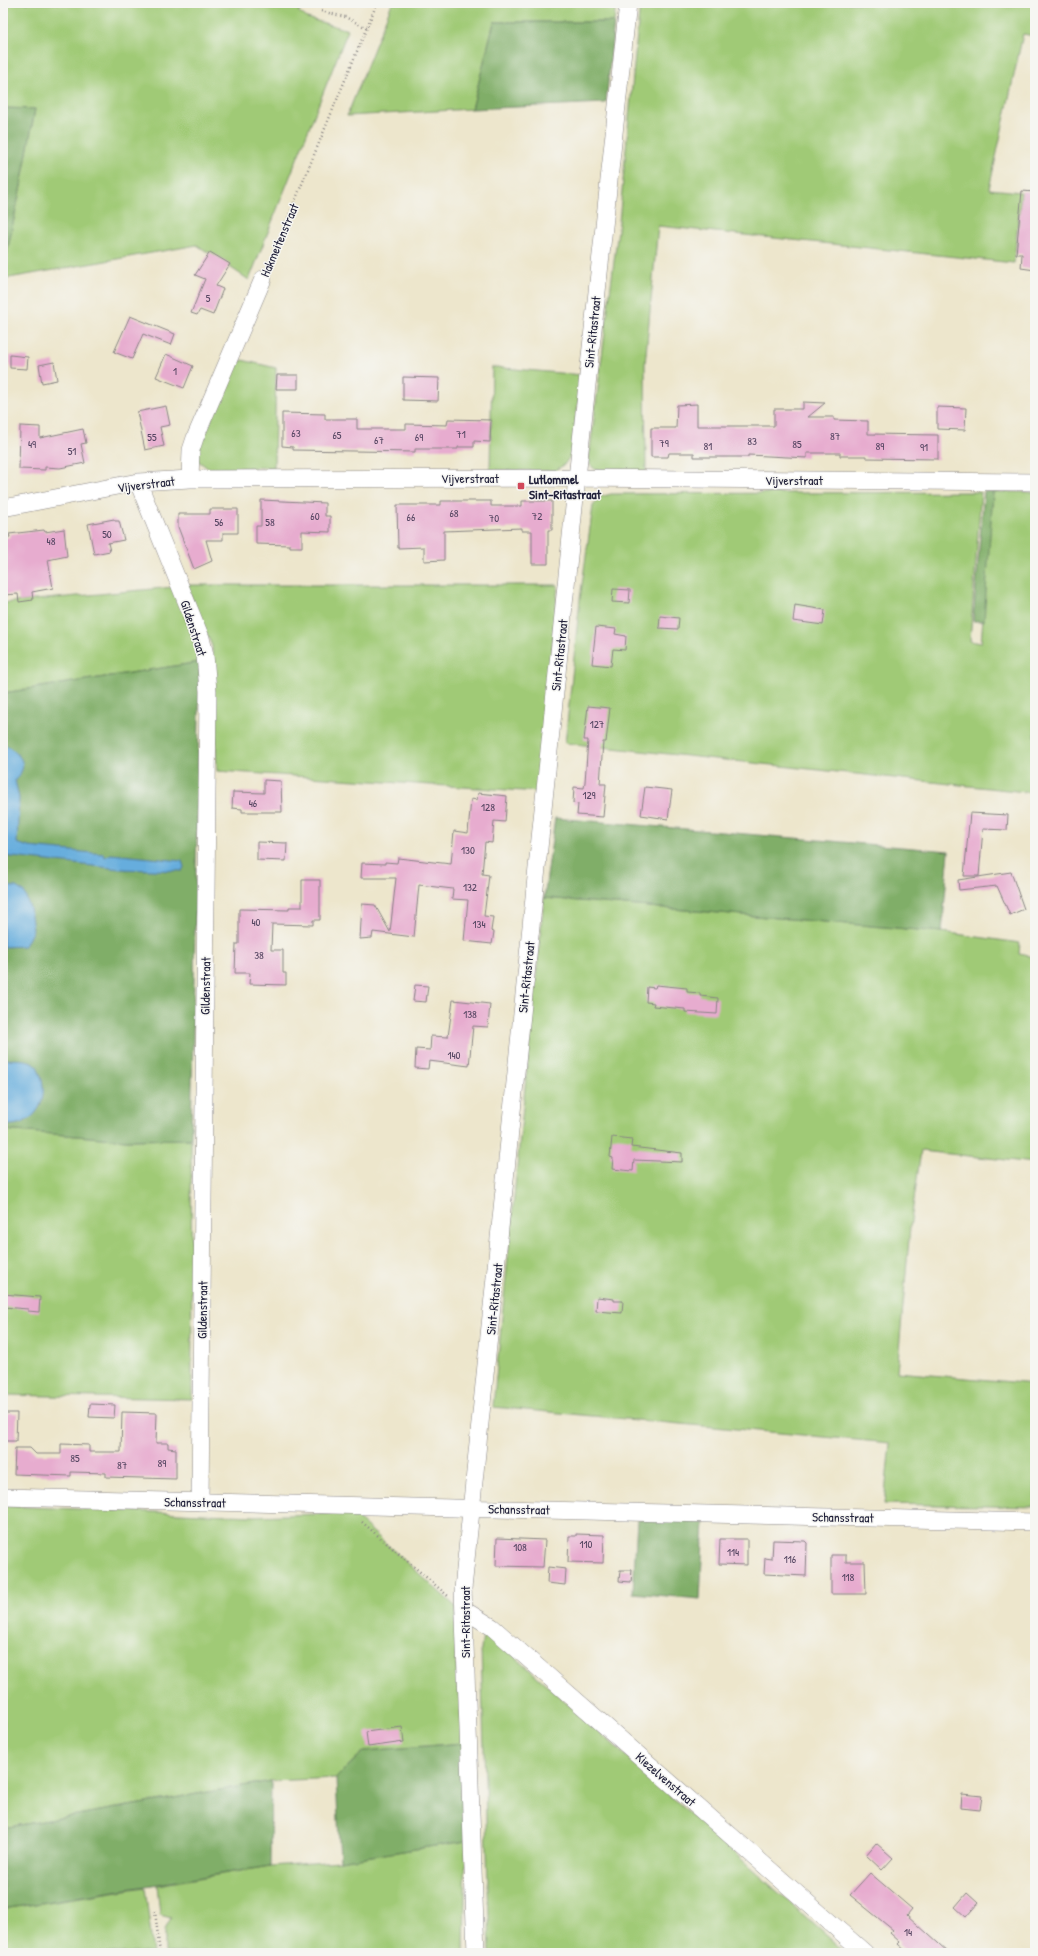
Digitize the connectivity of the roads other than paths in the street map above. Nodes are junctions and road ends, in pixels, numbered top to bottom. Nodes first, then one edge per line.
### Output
1 (628, 3) edge
2 (263, 279) road end
3 (577, 478) junction
4 (190, 479) junction
5 (138, 482) junction
6 (1035, 482) edge
7 (3, 508) edge
8 (3, 1497) edge
9 (200, 1502) junction
10 (472, 1508) junction
11 (1035, 1522) edge
12 (464, 1610) junction
13 (476, 1953) edge
14 (866, 1953) edge

1 - 3 street, Sint-Ritastraat
2 - 4 street, Hakmeitenstraat
3 - 4 street, Vijverstraat
3 - 6 street, Vijverstraat
3 - 10 street, Sint-Ritastraat
4 - 5 street, Vijverstraat
5 - 7 street, Vijverstraat
5 - 9 street, Gildenstraat
8 - 9 street, Schansstraat
9 - 10 street, Schansstraat
10 - 11 street, Schansstraat
10 - 12 street, Sint-Ritastraat
12 - 13 street, Sint-Ritastraat
12 - 14 street, Kiezelvenstraat

